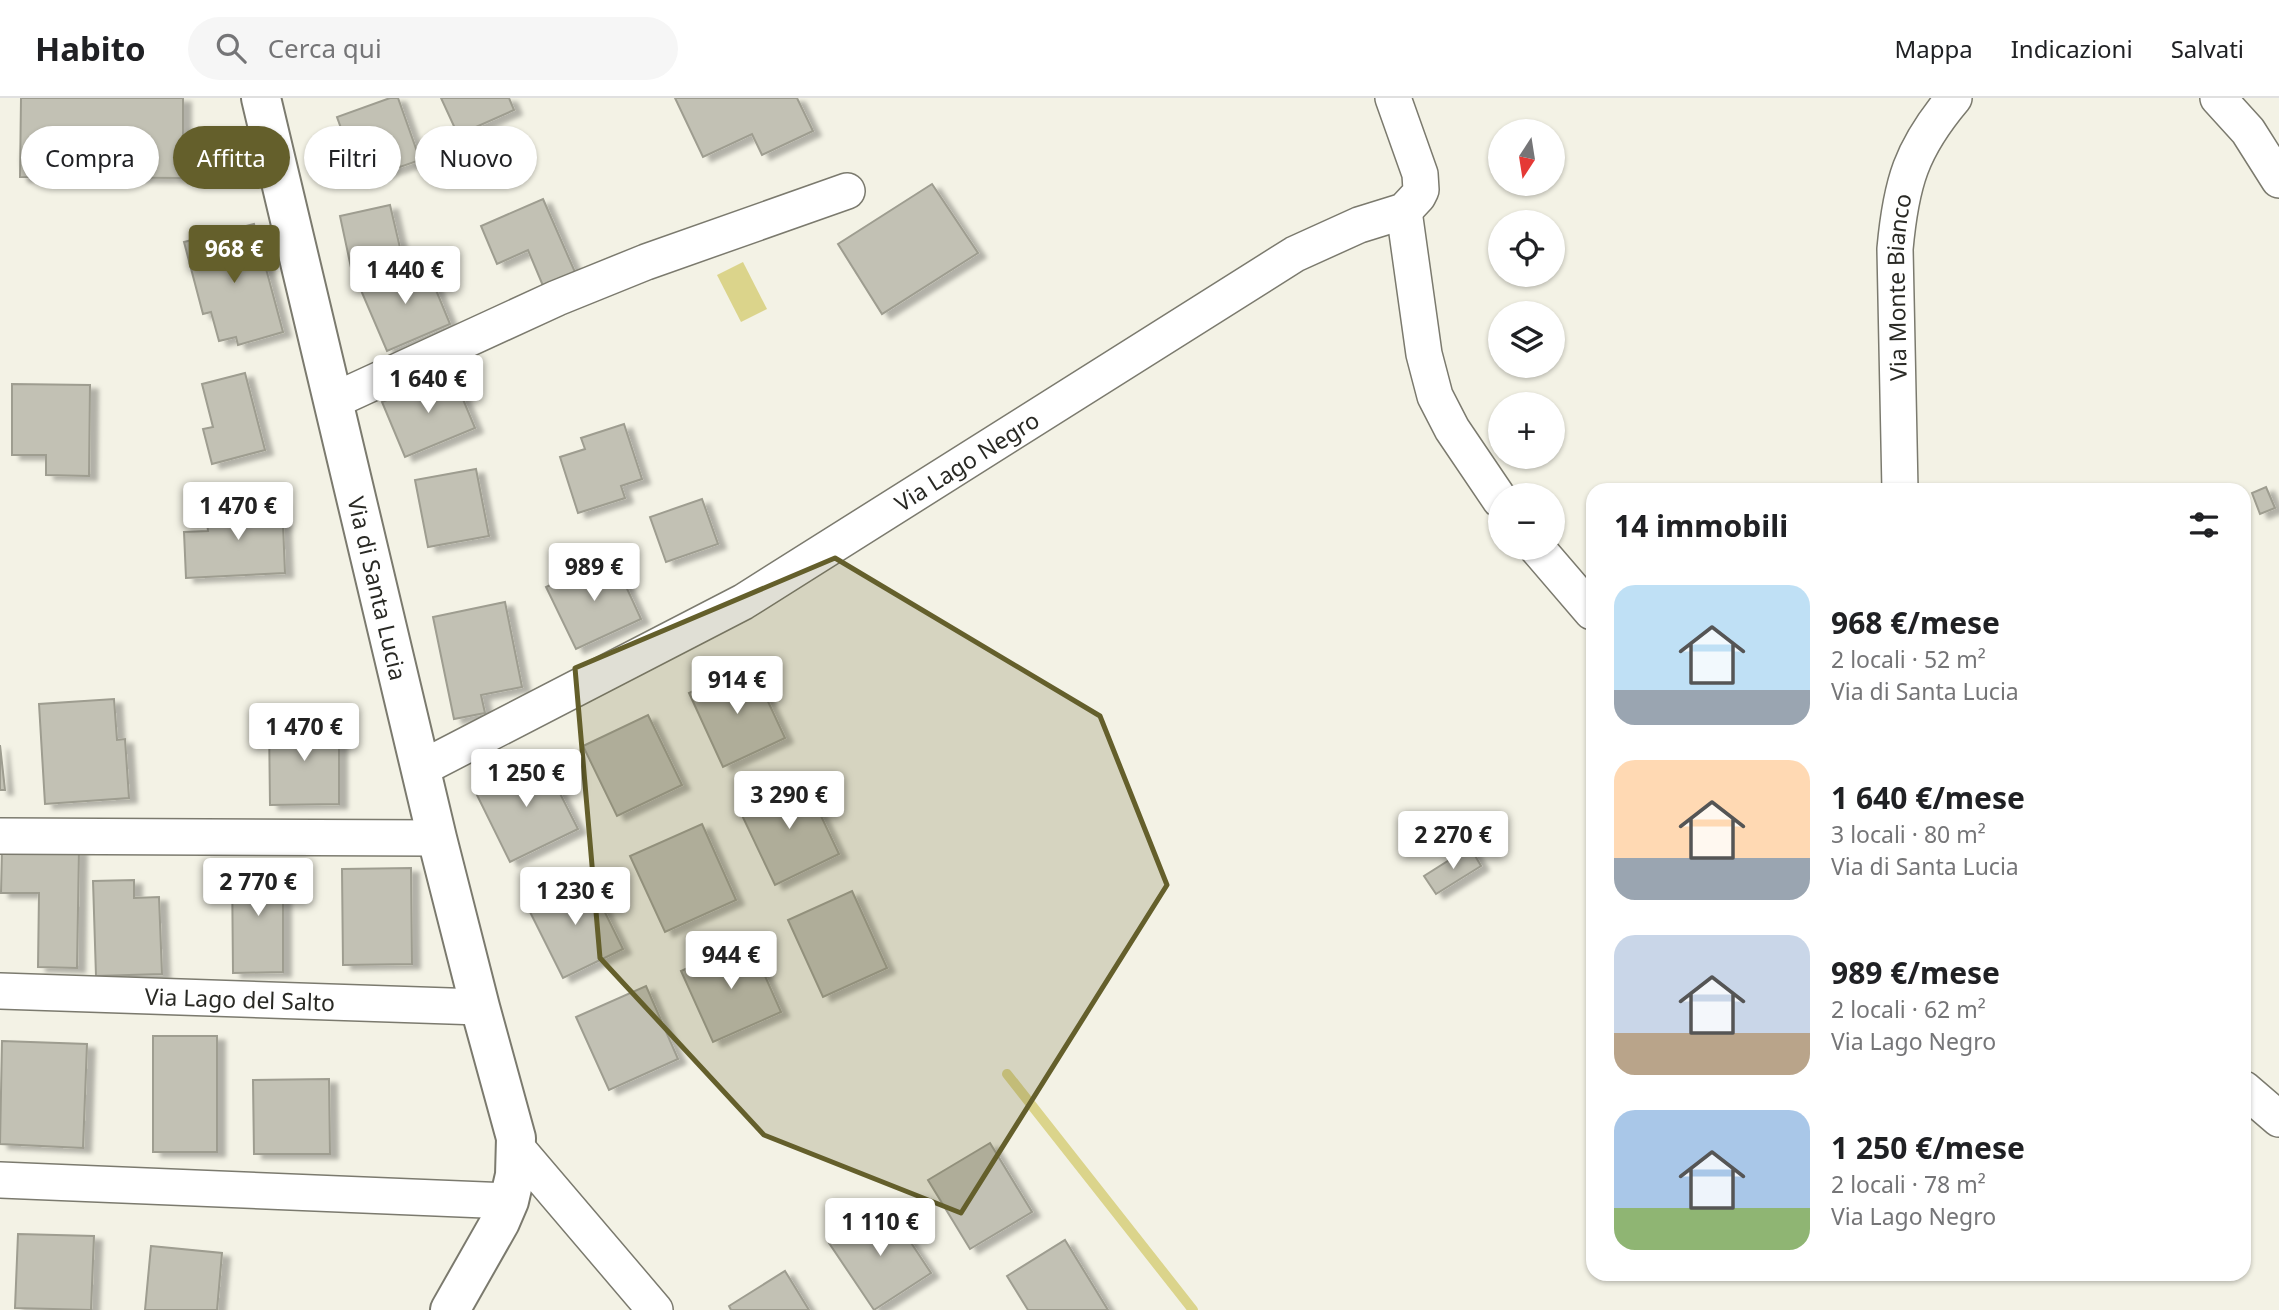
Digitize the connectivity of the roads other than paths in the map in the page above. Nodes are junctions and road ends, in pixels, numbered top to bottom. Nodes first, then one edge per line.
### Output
1 (261, 98) edge
2 (1393, 98) edge
3 (1954, 98) edge
4 (2218, 98) edge
5 (2279, 180) edge
6 (847, 191) dead end
7 (1404, 211) junction
8 (333, 401) junction
9 (1489, 483) edge
10 (1900, 483) edge
11 (1547, 560) edge
12 (1586, 605) edge
13 (420, 769) junction
14 (0, 836) edge
15 (437, 838) junction
16 (0, 991) edge
17 (480, 1007) junction
18 (2251, 1095) edge
19 (2279, 1119) edge
20 (517, 1148) junction
21 (0, 1180) edge
22 (509, 1201) junction
23 (450, 1310) edge
24 (655, 1310) edge

1 - 8 street, Via di Santa Lucia
2 - 7 street
3 - 10 street, Via Monte Bianco
4 - 5 street
6 - 8 street
7 - 9 street
7 - 13 street, Via Lago Negro
8 - 13 street, Via di Santa Lucia
11 - 12 street
13 - 15 street, Via di Santa Lucia
14 - 15 street
15 - 17 street, Via di Santa Lucia
16 - 17 street, Via Lago del Salto
17 - 20 street, Via di Santa Lucia
18 - 19 street
20 - 22 street, Via di Santa Lucia
20 - 24 street
21 - 22 street
22 - 23 street, Via di Santa Lucia

